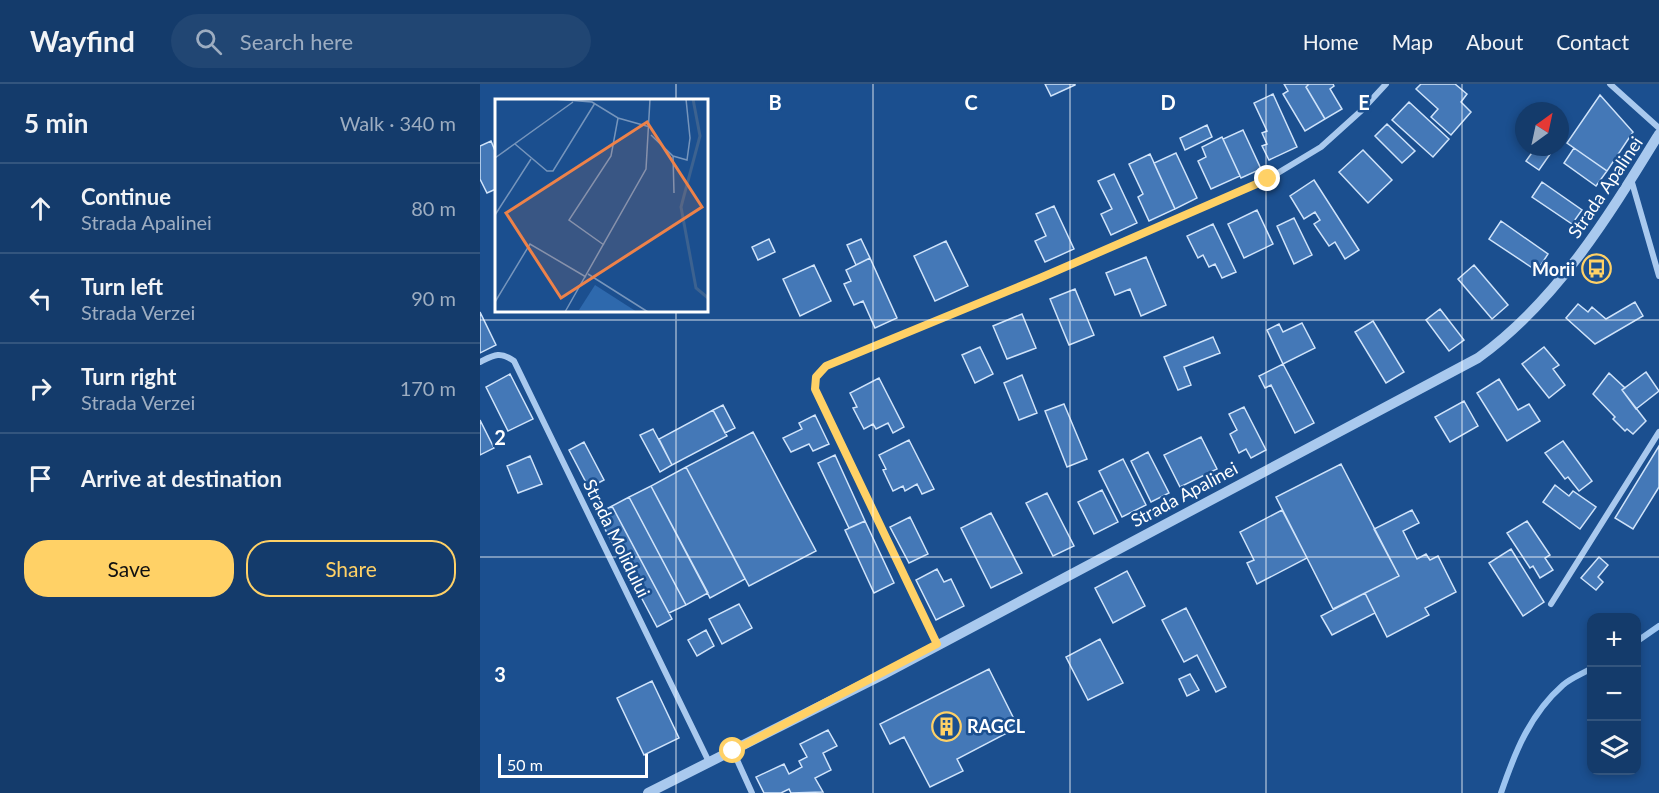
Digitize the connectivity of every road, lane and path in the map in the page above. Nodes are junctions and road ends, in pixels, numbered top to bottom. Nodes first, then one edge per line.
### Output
1 (1386, 84) edge
2 (1610, 84) edge
3 (1659, 128) edge
4 (1659, 135) edge
5 (1631, 178) junction
6 (1659, 276) edge
7 (480, 362) edge
8 (1659, 432) edge
9 (1551, 604) dead end
10 (937, 644) junction
11 (733, 751) junction
12 (709, 762) junction
13 (648, 793) edge
14 (752, 793) edge

1 - 10 street
2 - 3 street
4 - 5 street, Strada Apalinei
5 - 6 street
5 - 10 street, Strada Apalinei
7 - 12 street, Strada Molidului
8 - 9 street
10 - 11 street, Strada Apalinei
11 - 12 street, Strada Apalinei
11 - 14 street
12 - 13 street, Strada Apalinei

